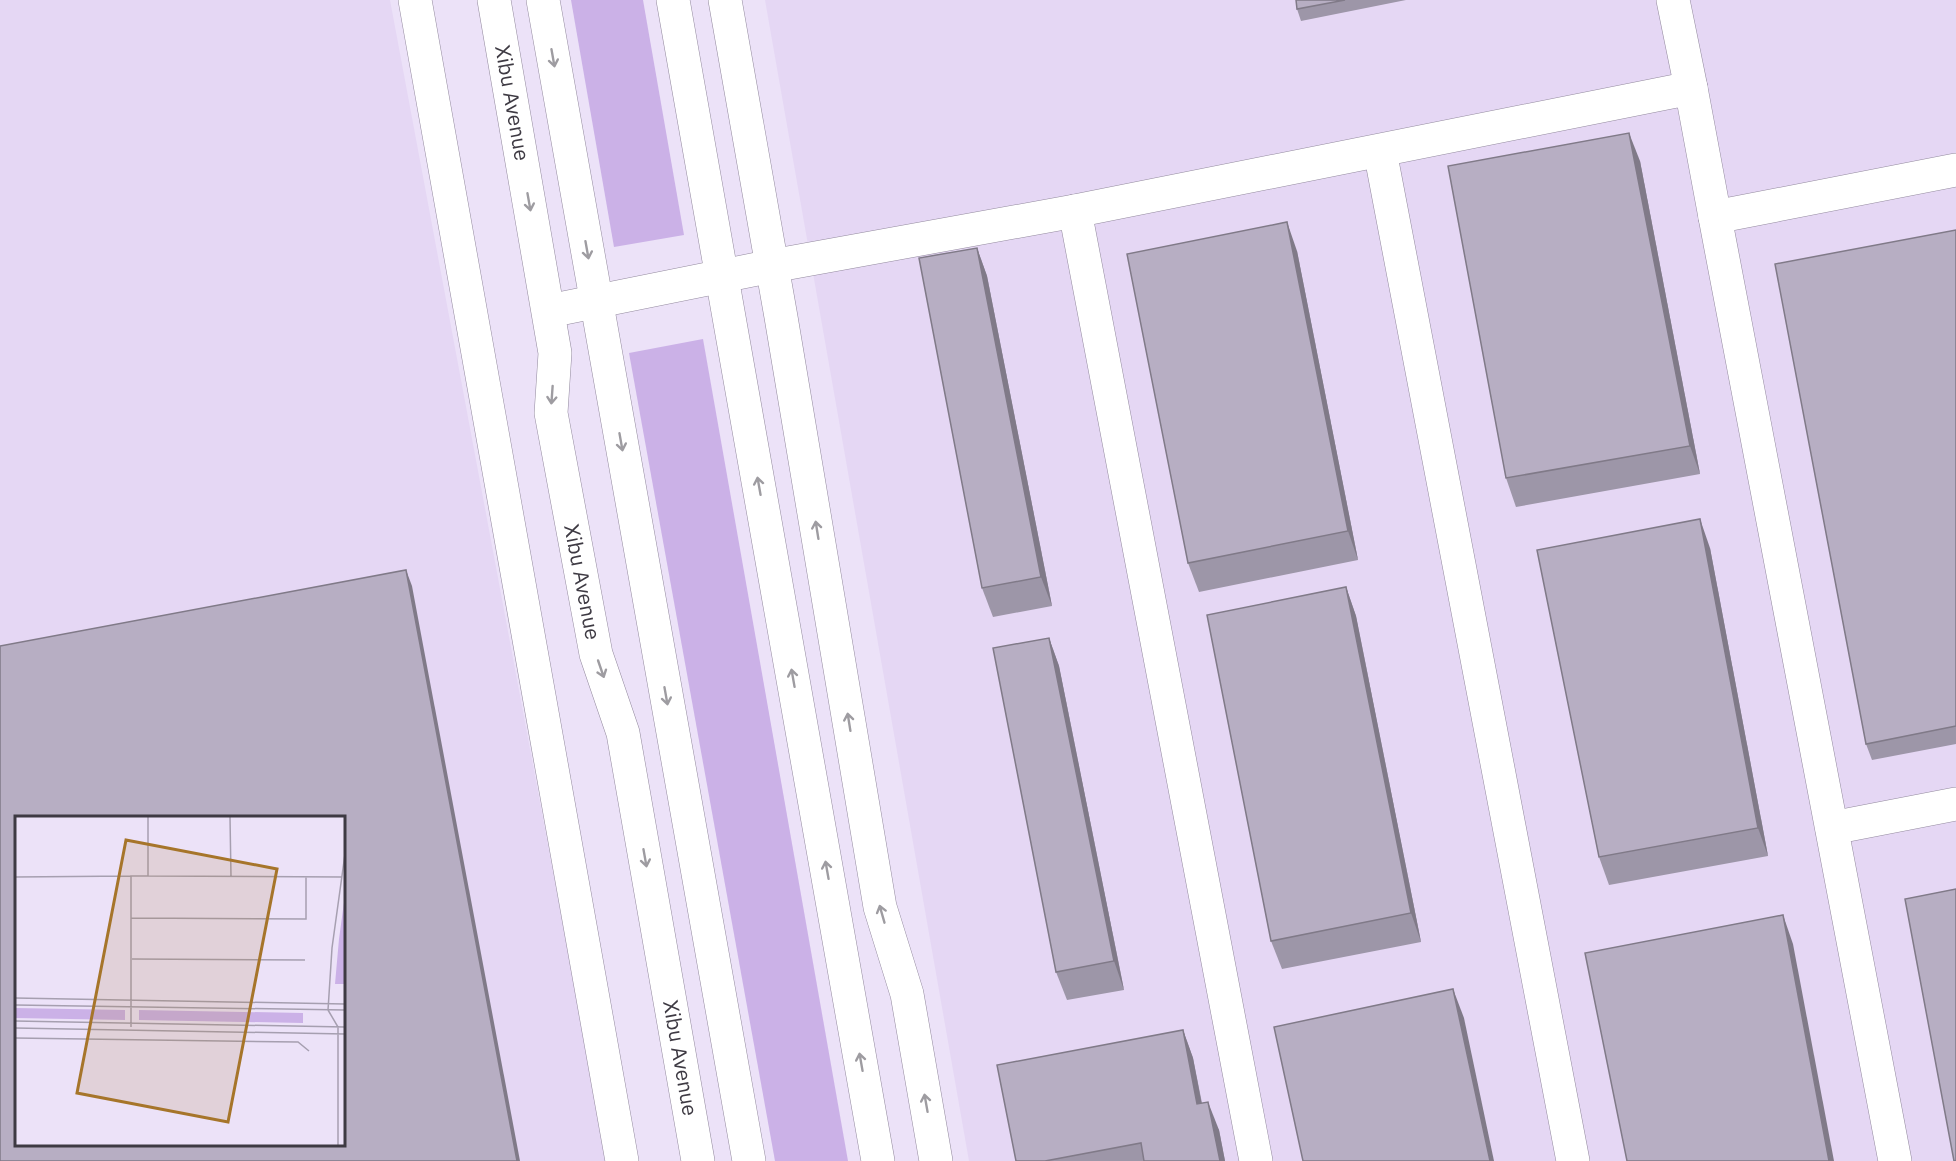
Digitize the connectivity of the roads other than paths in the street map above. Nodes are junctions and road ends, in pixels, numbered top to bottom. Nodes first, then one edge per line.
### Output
1 (415, 0) edge
2 (494, 0) edge
3 (543, 0) edge
4 (673, 0) edge
5 (725, 0) edge
6 (1673, 0) edge
7 (1690, 88) junction
8 (1380, 151) junction
9 (1956, 170) edge
10 (1075, 211) junction
11 (1715, 217) junction
12 (772, 266) junction
13 (722, 276) junction
14 (596, 302) junction
15 (549, 311) junction
16 (1956, 804) edge
17 (1832, 828) junction
18 (622, 1161) edge
19 (698, 1161) edge
20 (749, 1161) edge
21 (878, 1161) edge
22 (936, 1161) edge
23 (1256, 1161) edge
24 (1573, 1161) edge
25 (1895, 1161) edge

1 - 18 street
2 -> 15 street, Xibu Avenue
3 -> 14 street
4 - 13 street
5 - 12 street
6 - 7 street
7 - 8 street
7 - 11 street
8 - 10 street
8 - 24 street
9 - 11 street
10 - 12 street
10 - 23 street
11 - 17 street
12 - 13 street
22 -> 12 street
13 - 14 street
21 -> 13 street
14 - 15 street
14 -> 20 street
15 -> 19 street, Xibu Avenue
16 - 17 street
17 - 25 street

